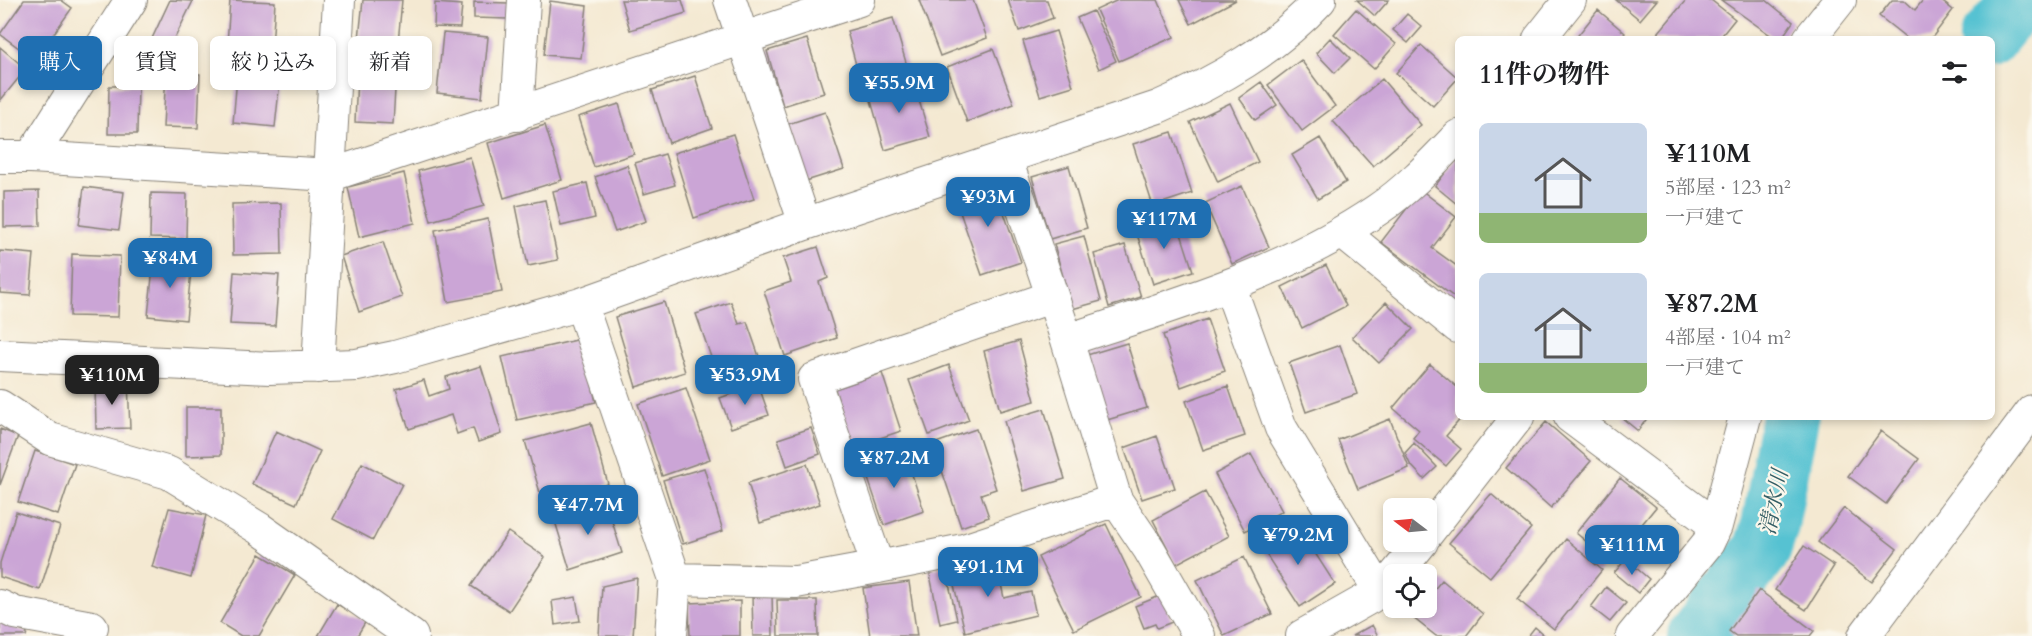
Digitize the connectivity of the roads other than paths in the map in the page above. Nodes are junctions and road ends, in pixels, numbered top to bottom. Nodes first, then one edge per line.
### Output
1 (131, 0) edge
2 (339, 0) edge
3 (524, 0) edge
4 (730, 0) edge
5 (859, 0) edge
6 (1570, 0) edge
7 (1840, 0) edge
8 (1308, 4) edge
9 (1541, 36) edge
10 (1811, 36) edge
11 (743, 38) junction
12 (518, 115) junction
13 (1455, 139) edge
14 (31, 156) junction
15 (0, 157) edge
16 (1006, 159) junction
17 (331, 175) junction
18 (805, 224) junction
19 (1342, 232) junction
20 (1230, 287) junction
21 (1052, 297) junction
22 (581, 304) junction
23 (1455, 325) edge
24 (1067, 340) junction
25 (0, 355) edge
26 (318, 367) junction
27 (0, 406) edge
28 (2032, 411) edge
29 (1516, 420) edge
30 (1574, 420) edge
31 (1744, 420) edge
32 (1116, 500) junction
33 (1437, 522) edge
34 (1716, 526) junction
35 (1414, 552) edge
36 (1404, 564) edge
37 (878, 567) junction
38 (1383, 571) edge
39 (675, 579) junction
40 (1383, 585) edge
41 (0, 606) edge
42 (92, 627) dead end
43 (407, 635) edge
44 (671, 636) edge
45 (1199, 636) edge
46 (1302, 636) edge
47 (1632, 636) edge
48 (1864, 636) edge

1 - 14 street
2 - 17 street
3 - 12 street
4 - 11 street
5 - 11 street
6 - 9 street
7 - 10 street
8 - 16 street
11 - 12 street
11 - 18 street
12 - 17 street
13 - 19 street
14 - 15 street
14 - 17 street
16 - 18 street
16 - 21 street
17 - 26 street
18 - 22 street
19 - 20 street
19 - 23 street
20 - 24 street
20 - 38 street
21 - 24 street
21 - 37 street
22 - 26 street
22 - 39 street
24 - 32 street
25 - 26 street
27 - 43 street
28 - 48 street
29 - 33 street
30 - 34 street
31 - 34 street
32 - 37 street
32 - 45 street
34 - 47 street
35 - 36 street
37 - 39 street
39 - 44 street
40 - 46 street
41 - 42 street

